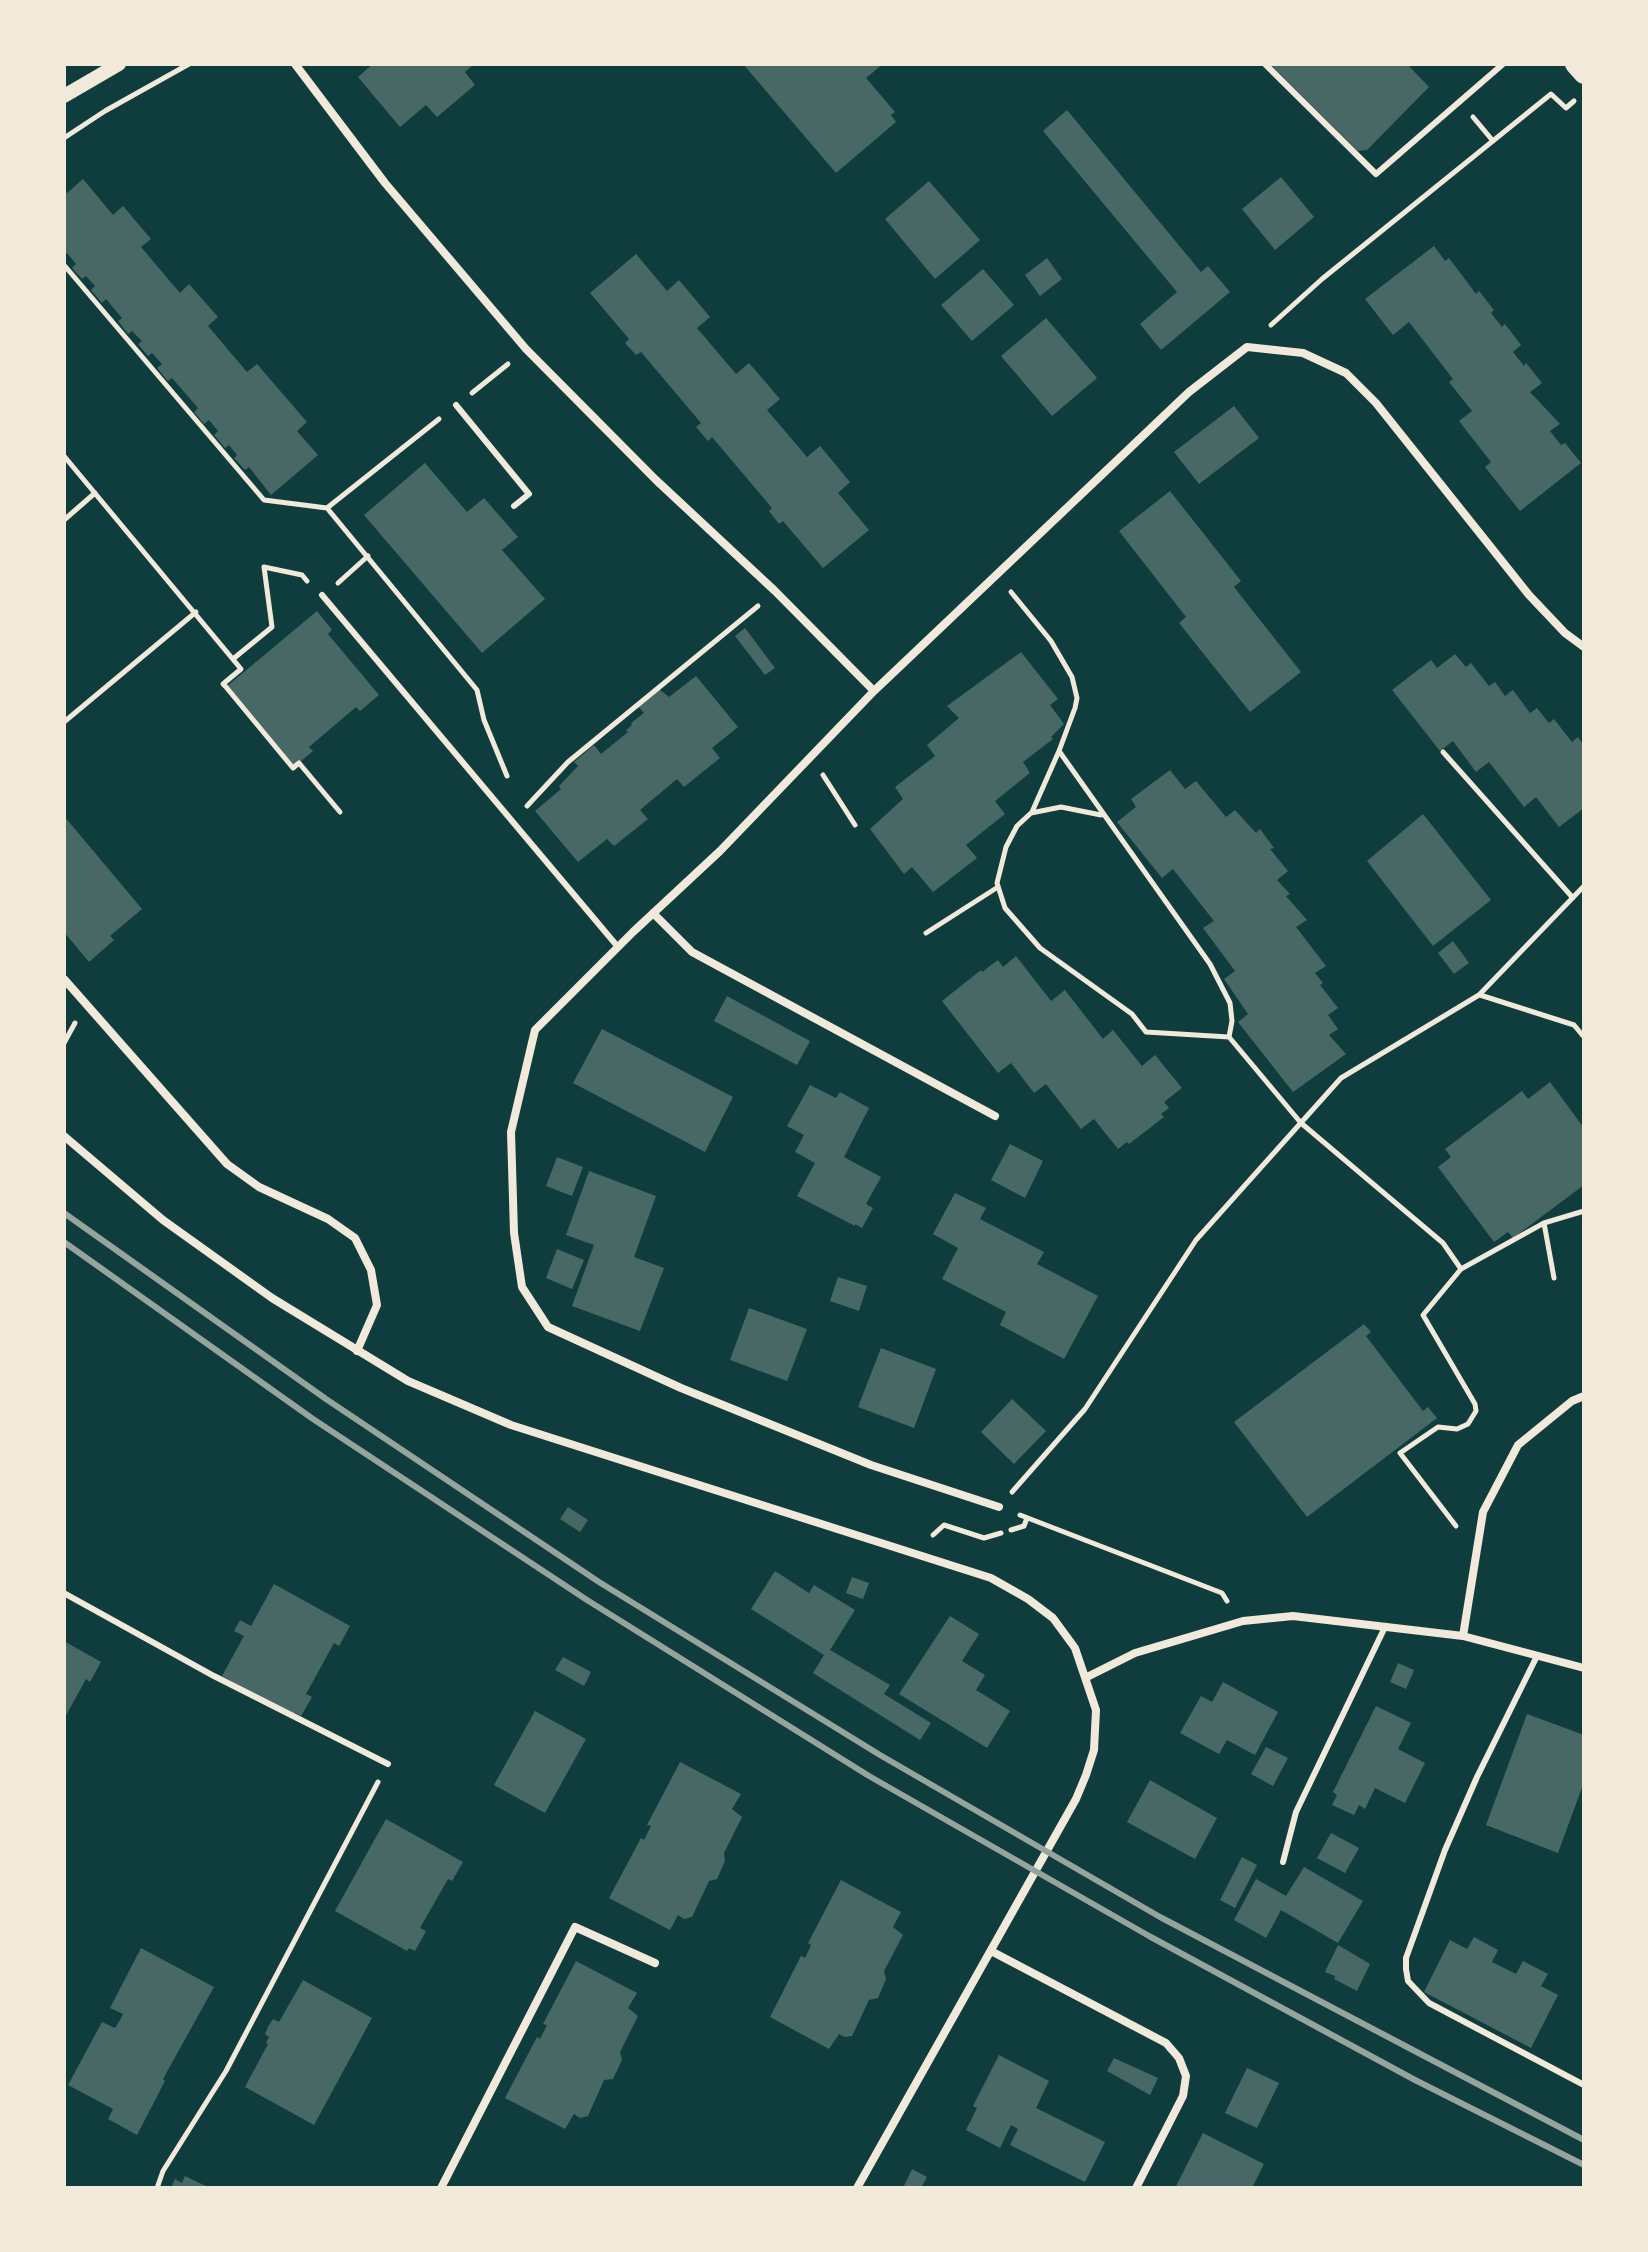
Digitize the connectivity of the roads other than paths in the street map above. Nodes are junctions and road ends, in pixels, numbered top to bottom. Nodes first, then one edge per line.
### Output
1 (119, 64) edge
2 (295, 64) edge
3 (1265, 64) edge
4 (1503, 64) edge
5 (1575, 64) edge
6 (1584, 74) edge
7 (64, 96) edge
8 (456, 405) road end
9 (514, 506) dead end
10 (322, 595) road end
11 (1584, 647) edge
12 (874, 691) junction
13 (653, 913) junction
14 (618, 947) junction
15 (64, 979) edge
16 (995, 1116) dead end
17 (64, 1136) edge
18 (357, 1351) junction
19 (1584, 1396) edge
20 (999, 1507) road end
21 (64, 1593) edge
22 (1385, 1627) junction
23 (1463, 1636) junction
24 (1537, 1656) junction
25 (1584, 1668) edge
26 (1087, 1677) junction
27 (388, 1764) road end
28 (1283, 1862) dead end
29 (991, 1951) junction
30 (655, 1963) dead end
31 (1584, 2085) edge
32 (441, 2188) edge
33 (857, 2188) edge
34 (1136, 2188) edge

1 - 7 street
2 - 12 street
3 - 4 lane
5 - 6 main road
8 - 9 lane
10 - 14 lane
11 - 12 street
12 - 13 street
13 - 14 street
13 - 16 street
14 - 20 street
15 - 18 street
17 - 18 street
18 - 26 street
19 - 23 street
21 - 27 lane
22 - 23 street
22 - 26 street
22 - 28 lane
23 - 24 street
24 - 25 street
24 - 31 lane
26 - 29 street
29 - 33 street
29 - 34 street
30 - 32 street

